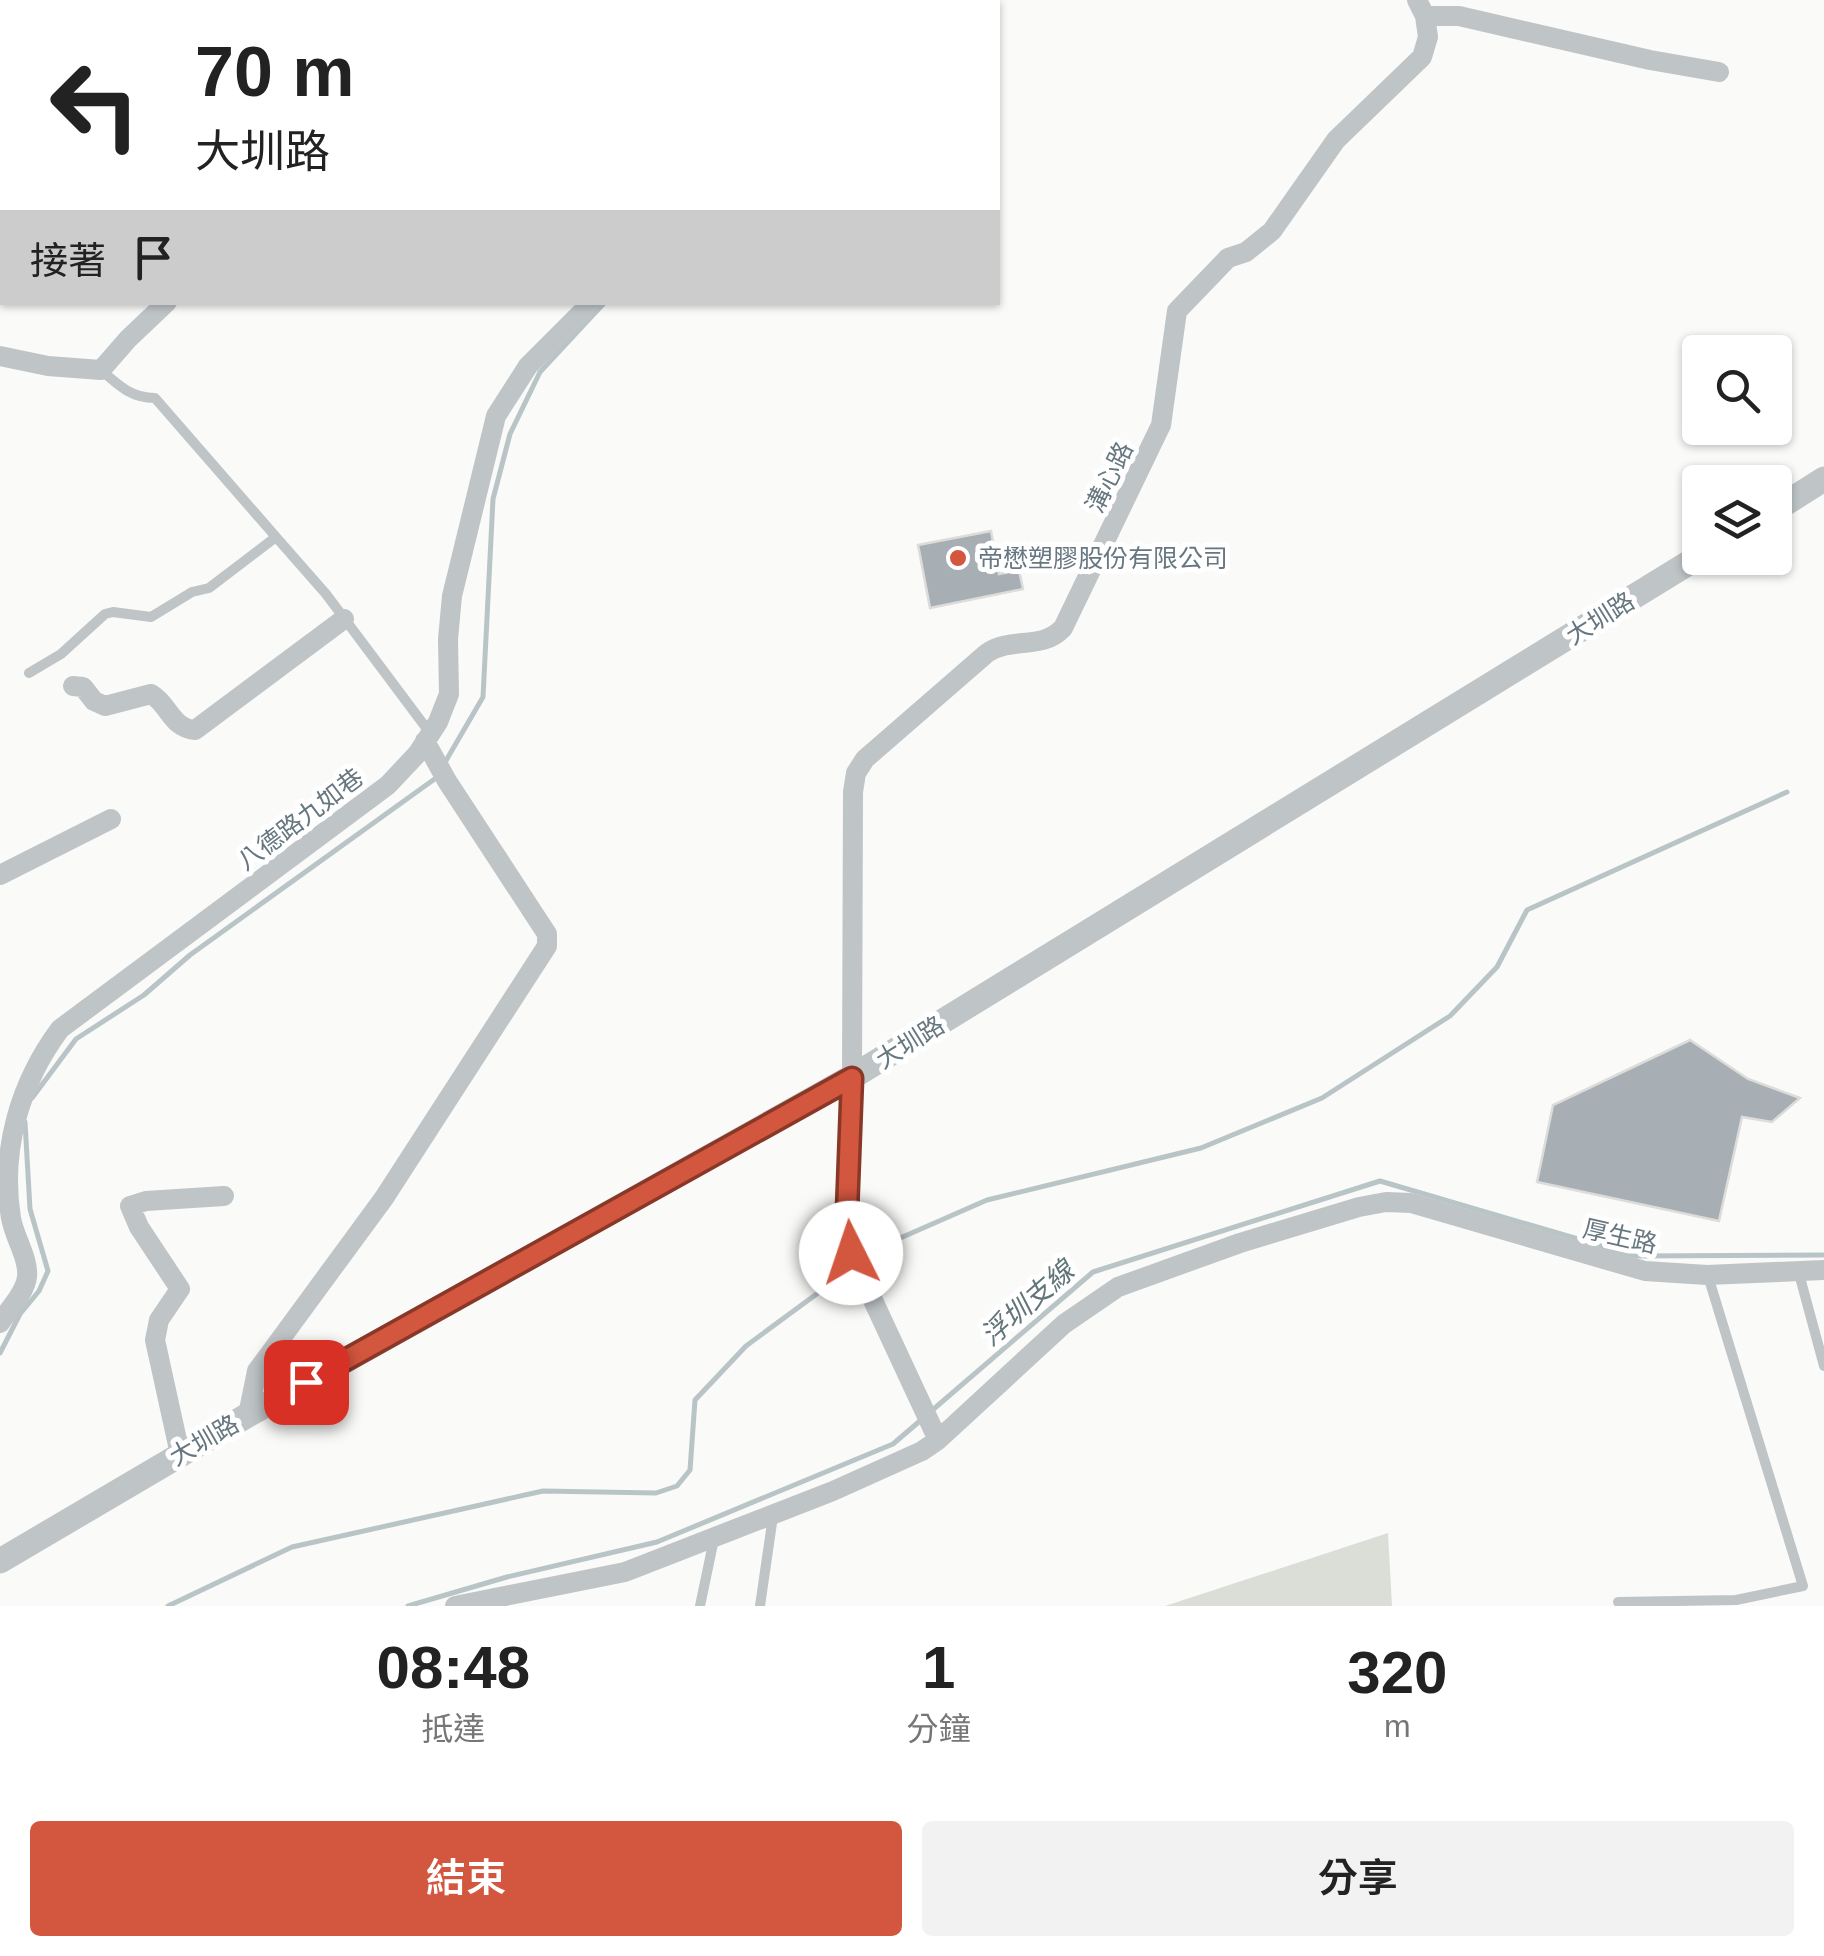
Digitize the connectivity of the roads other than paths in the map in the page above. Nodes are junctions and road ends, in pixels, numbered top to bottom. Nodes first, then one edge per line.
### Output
1 (1421, 8) edge
2 (1719, 72) dead end
3 (164, 305) edge
4 (589, 305) edge
5 (0, 356) edge
6 (101, 370) junction
7 (1824, 479) edge
8 (1792, 499) edge
9 (276, 537) junction
10 (1682, 567) edge
11 (344, 619) junction
12 (30, 673) dead end
13 (73, 686) dead end
14 (430, 745) junction
15 (111, 820) dead end
16 (0, 874) edge
17 (852, 1078) junction
18 (224, 1196) dead end
19 (5, 1210) edge
20 (1798, 1269) junction
21 (1824, 1270) edge
22 (1707, 1274) junction
23 (0, 1323) edge
24 (1824, 1366) edge
25 (248, 1415) junction
26 (931, 1424) junction
27 (180, 1454) junction
28 (773, 1515) junction
29 (714, 1538) junction
30 (0, 1561) edge
31 (1618, 1602) dead end
32 (455, 1606) edge
33 (700, 1606) edge
34 (760, 1606) edge

1 - 2 street
1 - 17 street, 溝心路
3 - 6 street
4 - 14 street, 八德路九如巷
5 - 6 street
6 - 9 lane
7 - 8 street
9 - 11 lane
9 - 12 lane
10 - 17 street, 大圳路
11 - 13 street
11 - 14 lane
14 - 19 street, 八德路九如巷
14 - 25 street
15 - 16 street
17 - 25 street, 大圳路
17 - 26 street, 溝心路
18 - 27 street
19 - 23 street, 八德路九如巷
20 - 21 street, 厚生路
20 - 22 street, 厚生路
20 - 24 lane
22 - 26 street, 厚生路
22 - 31 lane
25 - 27 street, 大圳路
26 - 28 street
27 - 30 street, 大圳路
28 - 29 street
28 - 34 lane
29 - 32 street
29 - 33 lane

